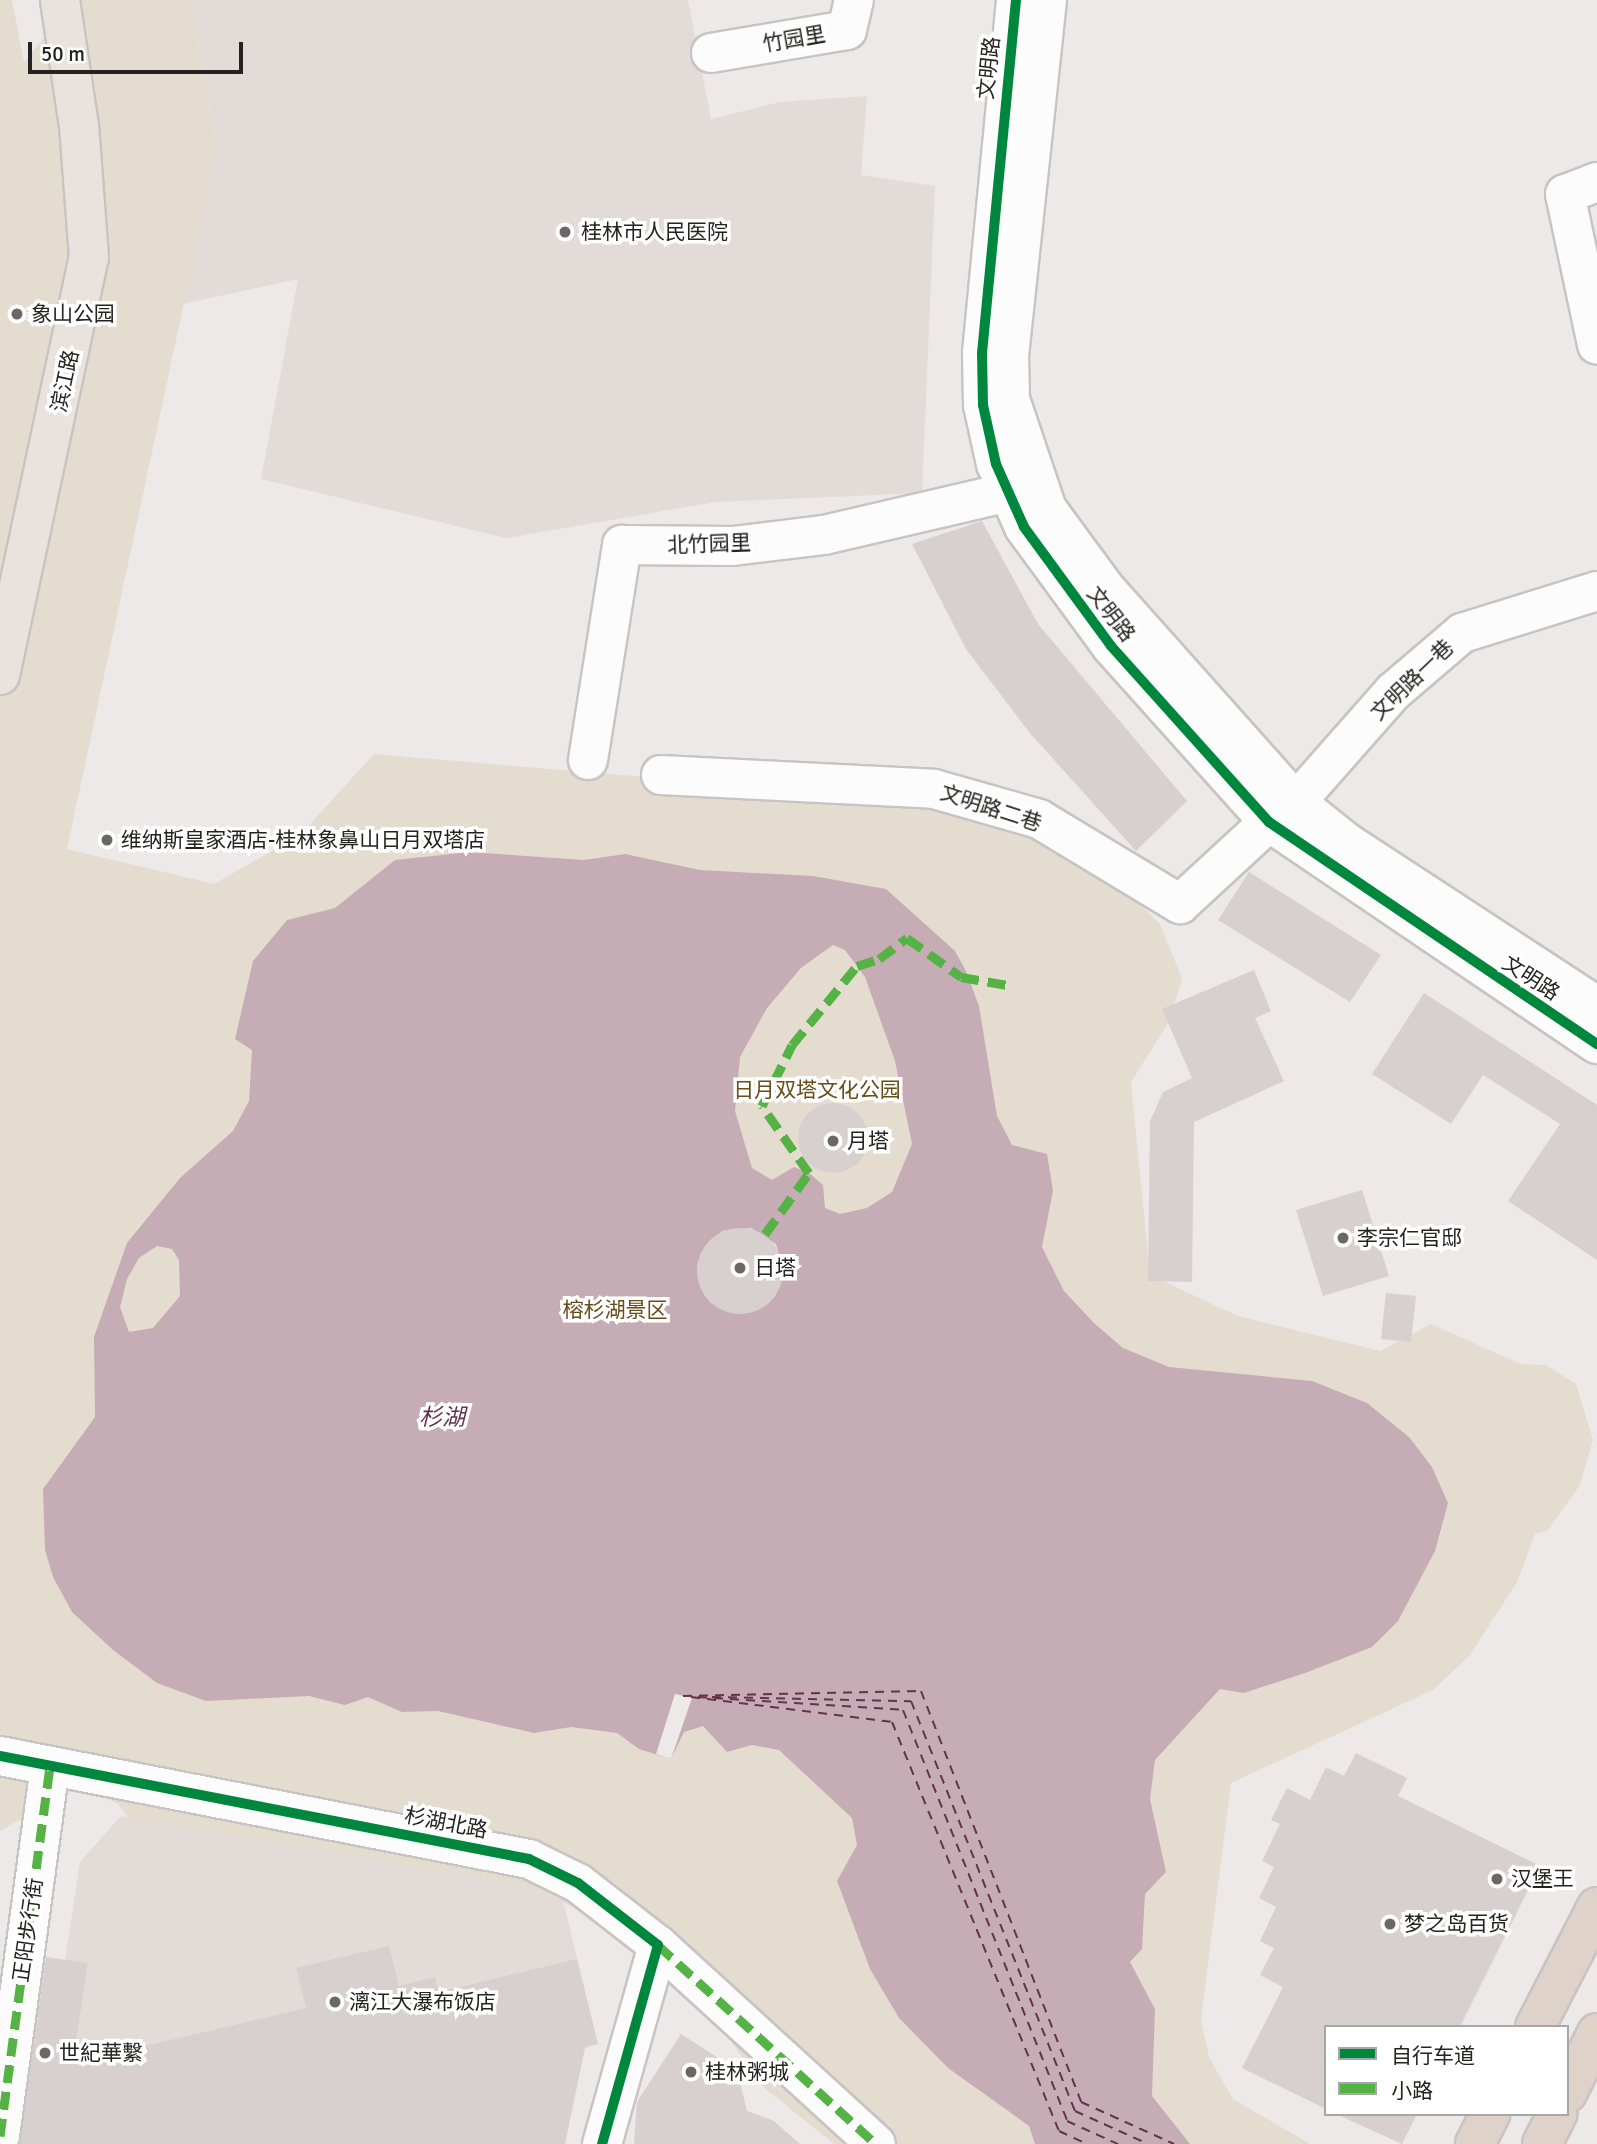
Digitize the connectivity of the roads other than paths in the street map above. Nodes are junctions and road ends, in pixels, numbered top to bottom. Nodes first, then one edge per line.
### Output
1 (60, 0) edge
2 (854, 0) edge
3 (1016, 0) edge
4 (1047, 0) edge
5 (711, 53) dead end
6 (1581, 188) edge
7 (1597, 345) edge
8 (1009, 492) junction
9 (1597, 591) edge
10 (0, 675) edge
11 (588, 760) dead end
12 (661, 775) dead end
13 (1282, 812) junction
14 (1597, 1006) edge
15 (1597, 1044) edge
16 (0, 1755) edge
17 (50, 1766) junction
18 (1597, 1907) edge
19 (658, 1945) junction
20 (1536, 2025) edge
21 (1597, 2033) edge
22 (1569, 2089) edge
23 (1489, 2116) edge
24 (1556, 2116) edge
25 (0, 2136) edge
26 (602, 2144) edge
27 (876, 2144) edge
28 (1475, 2144) edge
29 (1542, 2144) edge

1 - 10 main road, 滨江路
2 - 5 street, 竹园里
3 - 8 street, 文明路
4 - 13 street, 文明路
6 - 7 street
8 - 11 street, 北竹园里
8 - 13 street, 文明路
9 - 13 street, 文明路一巷
12 - 13 street, 文明路二巷
13 - 14 street, 文明路
13 - 15 street, 文明路
16 - 17 street, 杉湖北路
17 - 19 street, 杉湖北路
17 - 25 street, 正阳步行街
18 - 20 highway
19 - 26 street
19 - 27 street, 杉湖北路
21 - 22 highway
23 - 28 highway
24 - 29 highway

